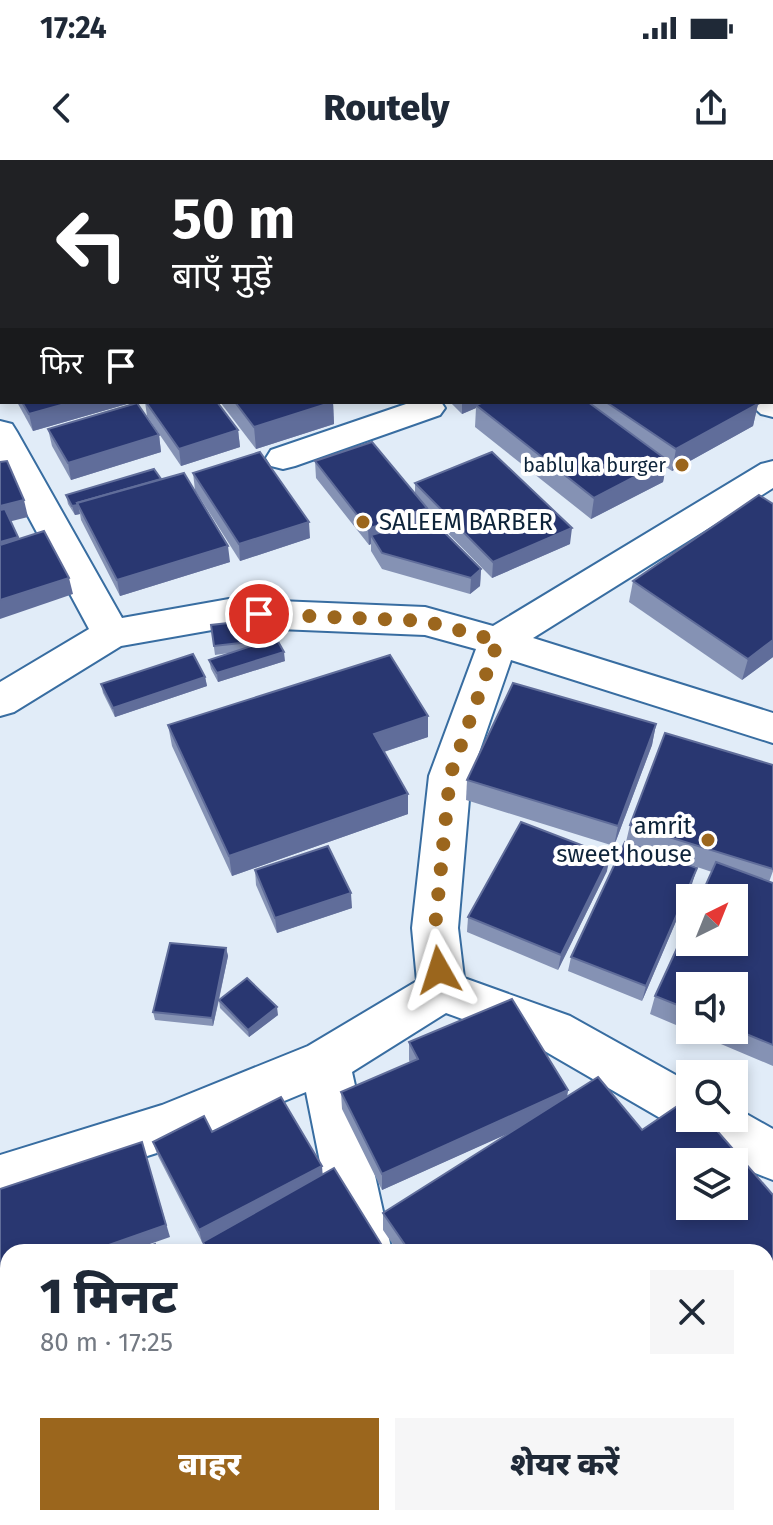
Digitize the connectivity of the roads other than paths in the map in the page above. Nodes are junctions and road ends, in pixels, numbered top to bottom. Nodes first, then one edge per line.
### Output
1 (423, 404) edge
2 (0, 432) edge
3 (283, 458) dead end
4 (773, 472) edge
5 (111, 634) junction
6 (498, 641) junction
7 (0, 701) edge
8 (773, 728) edge
9 (442, 991) junction
10 (325, 1062) junction
11 (676, 1101) edge
12 (731, 1132) edge
13 (773, 1156) edge
14 (0, 1179) edge
15 (363, 1244) edge

1 - 3 street
2 - 5 street
4 - 6 street
5 - 6 street
5 - 7 street
6 - 8 street
6 - 9 street
9 - 10 street
9 - 11 street
10 - 14 street
10 - 15 street
12 - 13 street

